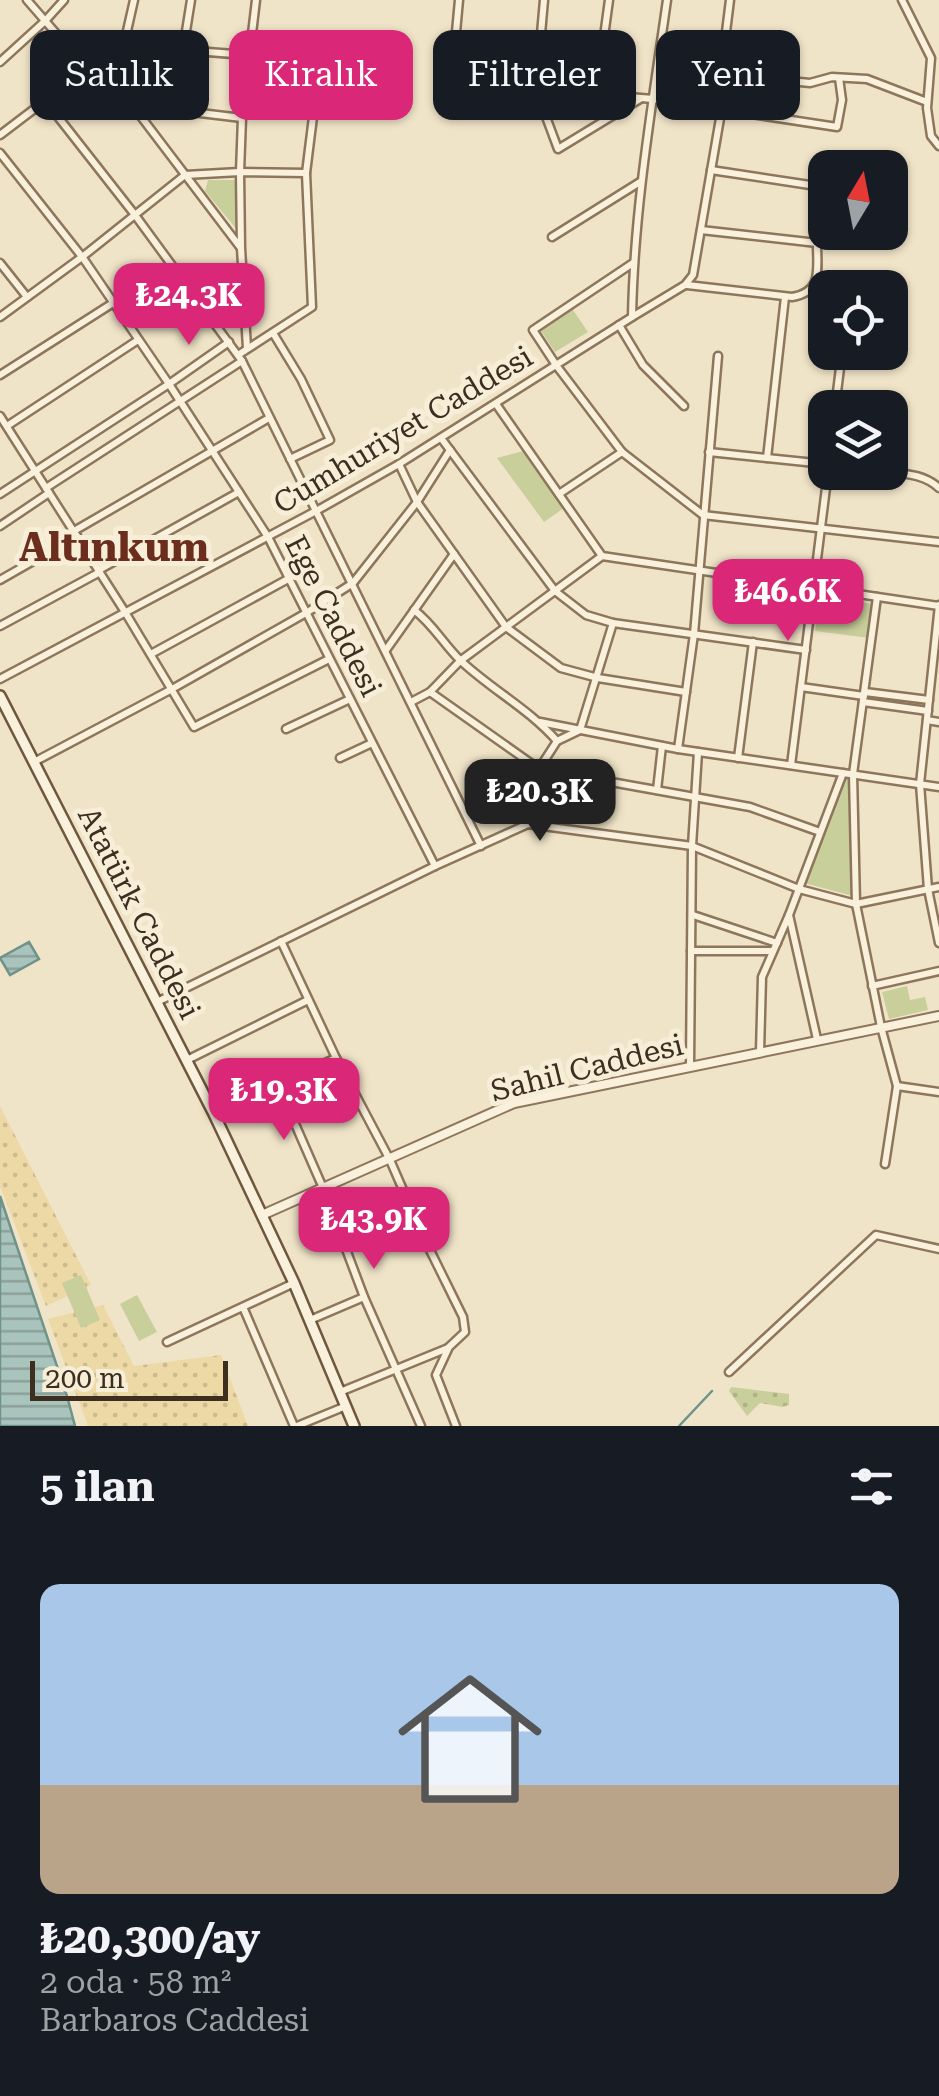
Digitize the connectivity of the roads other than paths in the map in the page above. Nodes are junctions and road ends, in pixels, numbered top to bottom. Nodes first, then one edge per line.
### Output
1 (27, 0) edge
2 (64, 0) edge
3 (134, 0) edge
4 (190, 0) edge
5 (256, 0) edge
6 (460, 0) edge
7 (544, 0) edge
8 (608, 0) edge
9 (666, 0) edge
10 (730, 0) edge
11 (902, 0) edge
12 (46, 21) junction
13 (54, 30) edge
14 (127, 30) edge
15 (186, 30) edge
16 (253, 30) edge
17 (457, 30) edge
18 (541, 30) edge
19 (604, 30) edge
20 (726, 30) edge
21 (0, 62) edge
22 (839, 78) junction
23 (800, 82) edge
24 (636, 99) edge
25 (640, 99) junction
26 (653, 99) junction
27 (656, 99) edge
28 (636, 101) edge
29 (927, 102) junction
30 (30, 111) edge
31 (60, 120) edge
32 (144, 120) edge
33 (242, 120) edge
34 (313, 120) edge
35 (547, 120) edge
36 (606, 120) edge
37 (720, 120) edge
38 (792, 120) edge
39 (0, 135) edge
40 (939, 146) edge
41 (0, 153) edge
42 (711, 170) junction
43 (240, 172) junction
44 (306, 174) junction
45 (186, 175) junction
46 (641, 182) junction
47 (808, 185) edge
48 (135, 215) junction
49 (701, 230) junction
50 (552, 237) dead end
51 (808, 242) edge
52 (240, 248) junction
53 (818, 250) edge
54 (82, 257) junction
55 (633, 263) junction
56 (0, 264) edge
57 (686, 285) junction
58 (27, 297) junction
59 (785, 297) junction
60 (113, 302) junction
61 (0, 316) edge
62 (632, 317) junction
63 (619, 326) junction
64 (273, 333) junction
65 (138, 340) junction
66 (229, 342) junction
67 (247, 348) junction
68 (718, 356) dead end
69 (240, 358) junction
70 (556, 366) junction
71 (0, 375) edge
72 (169, 384) junction
73 (180, 402) junction
74 (496, 404) junction
75 (684, 406) dead end
76 (0, 416) edge
77 (269, 418) junction
78 (7, 426) junction
79 (441, 438) junction
80 (450, 450) junction
81 (212, 451) junction
82 (622, 452) junction
83 (709, 452) junction
84 (767, 458) junction
85 (290, 459) junction
86 (808, 462) edge
87 (399, 464) junction
88 (35, 470) junction
89 (908, 473) edge
90 (939, 488) edge
91 (48, 490) junction
92 (826, 490) edge
93 (238, 492) junction
94 (0, 494) edge
95 (559, 494) junction
96 (417, 502) junction
97 (316, 511) junction
98 (703, 514) junction
99 (0, 526) edge
100 (821, 528) junction
101 (76, 534) junction
102 (268, 537) junction
103 (939, 542) edge
104 (454, 554) junction
105 (602, 556) junction
106 (99, 571) junction
107 (698, 571) junction
108 (288, 579) junction
109 (0, 580) edge
110 (353, 584) junction
111 (813, 588) junction
112 (555, 591) junction
113 (878, 598) junction
114 (939, 606) edge
115 (414, 610) junction
116 (125, 612) junction
117 (306, 613) junction
118 (613, 623) junction
119 (0, 626) edge
120 (506, 628) junction
121 (694, 634) junction
122 (753, 642) junction
123 (386, 650) junction
124 (806, 650) junction
125 (150, 654) junction
126 (329, 658) junction
127 (460, 661) junction
128 (936, 664) edge
129 (598, 678) junction
130 (0, 679) edge
131 (801, 688) junction
132 (172, 689) junction
133 (430, 692) junction
134 (686, 692) junction
135 (0, 696) edge
136 (864, 696) junction
137 (350, 699) junction
138 (929, 700) junction
139 (411, 702) junction
140 (928, 710) junction
141 (927, 720) junction
142 (540, 722) junction
143 (939, 722) edge
144 (286, 729) dead end
145 (580, 730) junction
146 (557, 741) junction
147 (372, 744) junction
148 (662, 746) junction
149 (678, 749) junction
150 (698, 752) junction
151 (340, 758) dead end
152 (738, 758) junction
153 (34, 762) junction
154 (791, 766) junction
155 (539, 769) junction
156 (843, 773) junction
157 (853, 774) junction
158 (920, 784) junction
159 (939, 787) edge
160 (657, 790) junction
161 (694, 797) junction
162 (528, 824) junction
163 (820, 832) junction
164 (481, 846) junction
165 (692, 846) junction
166 (434, 866) junction
167 (939, 887) edge
168 (798, 889) junction
169 (928, 889) junction
170 (856, 904) junction
171 (692, 915) junction
172 (789, 915) junction
173 (281, 942) junction
174 (939, 943) edge
175 (775, 947) junction
176 (692, 951) junction
177 (939, 971) edge
178 (872, 986) junction
179 (308, 1000) junction
180 (156, 1002) junction
181 (939, 1016) edge
182 (881, 1027) junction
183 (818, 1040) junction
184 (760, 1052) junction
185 (336, 1058) junction
186 (187, 1060) junction
187 (690, 1066) junction
188 (278, 1084) junction
189 (897, 1086) junction
190 (939, 1092) edge
191 (214, 1114) junction
192 (390, 1160) junction
193 (885, 1164) dead end
194 (323, 1188) junction
195 (262, 1215) junction
196 (939, 1248) edge
197 (294, 1283) junction
198 (364, 1297) junction
199 (243, 1306) junction
200 (310, 1320) junction
201 (168, 1342) dead end
202 (449, 1347) junction
203 (397, 1369) junction
204 (729, 1372) dead end
205 (340, 1392) junction
206 (346, 1406) junction
207 (295, 1426) edge
208 (354, 1426) edge
209 (421, 1426) edge
210 (456, 1426) edge

1 - 12 street
2 - 12 street
3 - 14 street
4 - 15 street
5 - 16 street
6 - 17 street
7 - 18 street
8 - 19 street
9 - 26 street
10 - 20 street
11 - 29 street
12 - 13 street
12 - 21 street
22 - 23 street
22 - 29 street
22 - 38 street
24 - 25 street
25 - 26 street
25 - 28 street
26 - 27 street
26 - 46 street
29 - 40 street
30 - 39 street
31 - 48 street
32 - 45 street
33 - 43 street
34 - 44 street
35 - 36 street
37 - 42 street
41 - 54 street, Ege Caddesi
42 - 47 street
42 - 49 street
43 - 44 street
43 - 45 street
43 - 52 street
44 - 64 street
45 - 48 street
45 - 52 street
46 - 50 street
46 - 55 street
48 - 54 street
48 - 66 street
49 - 51 street
49 - 57 street
52 - 67 street
53 - 59 street
54 - 58 street
54 - 60 street, Ege Caddesi
55 - 62 street
55 - 70 street
56 - 58 street
57 - 59 street
57 - 62 street, Cumhuriyet Caddesi
58 - 61 street
59 - 84 street
60 - 65 street, Ege Caddesi
60 - 71 street
62 - 63 street, Cumhuriyet Caddesi
63 - 70 street, Cumhuriyet Caddesi
63 - 75 street
64 - 67 street
64 - 85 street
65 - 72 street, Ege Caddesi
65 - 78 street
66 - 69 street
66 - 72 street
67 - 69 street
68 - 83 street
69 - 73 street
69 - 77 street
70 - 74 street, Cumhuriyet Caddesi
70 - 82 street
72 - 73 street, Ege Caddesi
72 - 88 street
73 - 81 street, Ege Caddesi
73 - 91 street
74 - 79 street, Cumhuriyet Caddesi
74 - 95 street
76 - 78 street
77 - 81 street
77 - 85 street
78 - 88 street
79 - 80 street
79 - 87 street, Cumhuriyet Caddesi
80 - 96 street
80 - 112 street
81 - 93 street, Ege Caddesi
81 - 101 street
82 - 95 street
82 - 98 street
83 - 84 street
83 - 98 street
84 - 86 street
85 - 97 street
87 - 96 street
87 - 97 street, Cumhuriyet Caddesi
88 - 91 street
88 - 94 street
89 - 90 street
91 - 99 street
91 - 101 street
92 - 100 street
93 - 102 street, Ege Caddesi
93 - 106 street
95 - 105 street
96 - 104 street
96 - 110 street
97 - 102 street, Cumhuriyet Caddesi
97 - 110 street
98 - 100 street
98 - 107 street
100 - 103 street
100 - 111 street
101 - 106 street
101 - 109 street
102 - 108 street, Ege Caddesi
102 - 116 street, Cumhuriyet Caddesi
104 - 115 street
104 - 120 street
105 - 107 street
105 - 112 street
106 - 116 street
106 - 119 street
107 - 111 street
107 - 121 street
108 - 117 street, Ege Caddesi
108 - 125 street
110 - 117 street
110 - 123 street
111 - 113 street
111 - 124 street
112 - 118 street
112 - 120 street
113 - 114 street
113 - 136 street
114 - 128 street
115 - 123 street
115 - 127 street
116 - 125 street
116 - 130 street, Cumhuriyet Caddesi
117 - 126 street, Ege Caddesi
117 - 132 street
118 - 121 street
118 - 129 street
120 - 127 street
120 - 129 street
121 - 122 street
121 - 134 street
122 - 124 street
122 - 152 street
123 - 139 street
124 - 131 street
125 - 132 street
126 - 132 street
126 - 137 street, Ege Caddesi
127 - 133 street
127 - 142 street
128 - 138 street
129 - 134 street
129 - 145 street
131 - 136 street
131 - 154 street
132 - 153 street
133 - 139 street
133 - 155 street
134 - 149 street
135 - 153 main road, Atatürk Caddesi
136 - 138 street
136 - 140 street
136 - 157 street
137 - 144 street
137 - 147 street, Ege Caddesi
138 - 140 street
139 - 164 street
140 - 141 street
141 - 143 street
141 - 158 street
142 - 145 street
142 - 146 street
145 - 146 street
145 - 148 street
146 - 155 street
147 - 151 street
147 - 166 street, Ege Caddesi
148 - 149 street
148 - 160 street
149 - 150 street
150 - 152 street
150 - 161 street
152 - 154 street
153 - 180 main road, Atatürk Caddesi
154 - 156 street
155 - 160 street
155 - 162 street
156 - 157 street
156 - 163 street
157 - 158 street
157 - 170 street
158 - 159 street
158 - 169 street
160 - 161 street
161 - 163 street
161 - 165 street
162 - 164 street
162 - 165 street
163 - 168 street
164 - 166 street
165 - 168 street
165 - 171 street
166 - 173 street
167 - 169 street
168 - 170 street
168 - 172 street
169 - 170 street
169 - 174 street
170 - 178 street
171 - 175 street
171 - 176 street
172 - 175 street
172 - 183 street
173 - 179 street
173 - 180 street
175 - 176 street
175 - 184 street
176 - 187 street
177 - 178 street
178 - 182 street
179 - 185 street
179 - 186 street
180 - 186 main road, Atatürk Caddesi
181 - 182 street, Sahil Caddesi
182 - 183 street, Sahil Caddesi
182 - 189 street
183 - 184 street, Sahil Caddesi
184 - 187 street, Sahil Caddesi
185 - 188 street
185 - 192 street
186 - 191 main road, Atatürk Caddesi
187 - 192 street, Sahil Caddesi
188 - 191 street
188 - 194 street
189 - 190 street
189 - 193 street
191 - 195 main road, Atatürk Caddesi
192 - 194 street, Sahil Caddesi
192 - 202 street
194 - 195 street, Sahil Caddesi
194 - 198 street
195 - 197 main road, Atatürk Caddesi
196 - 204 street
197 - 199 street
197 - 200 main road, Atatürk Caddesi
198 - 200 street
198 - 203 street
199 - 201 street
199 - 207 street
200 - 205 main road, Atatürk Caddesi
202 - 203 street
202 - 210 street
203 - 205 street
203 - 209 street
205 - 206 main road, Atatürk Caddesi
206 - 207 street
206 - 208 main road, Atatürk Caddesi

